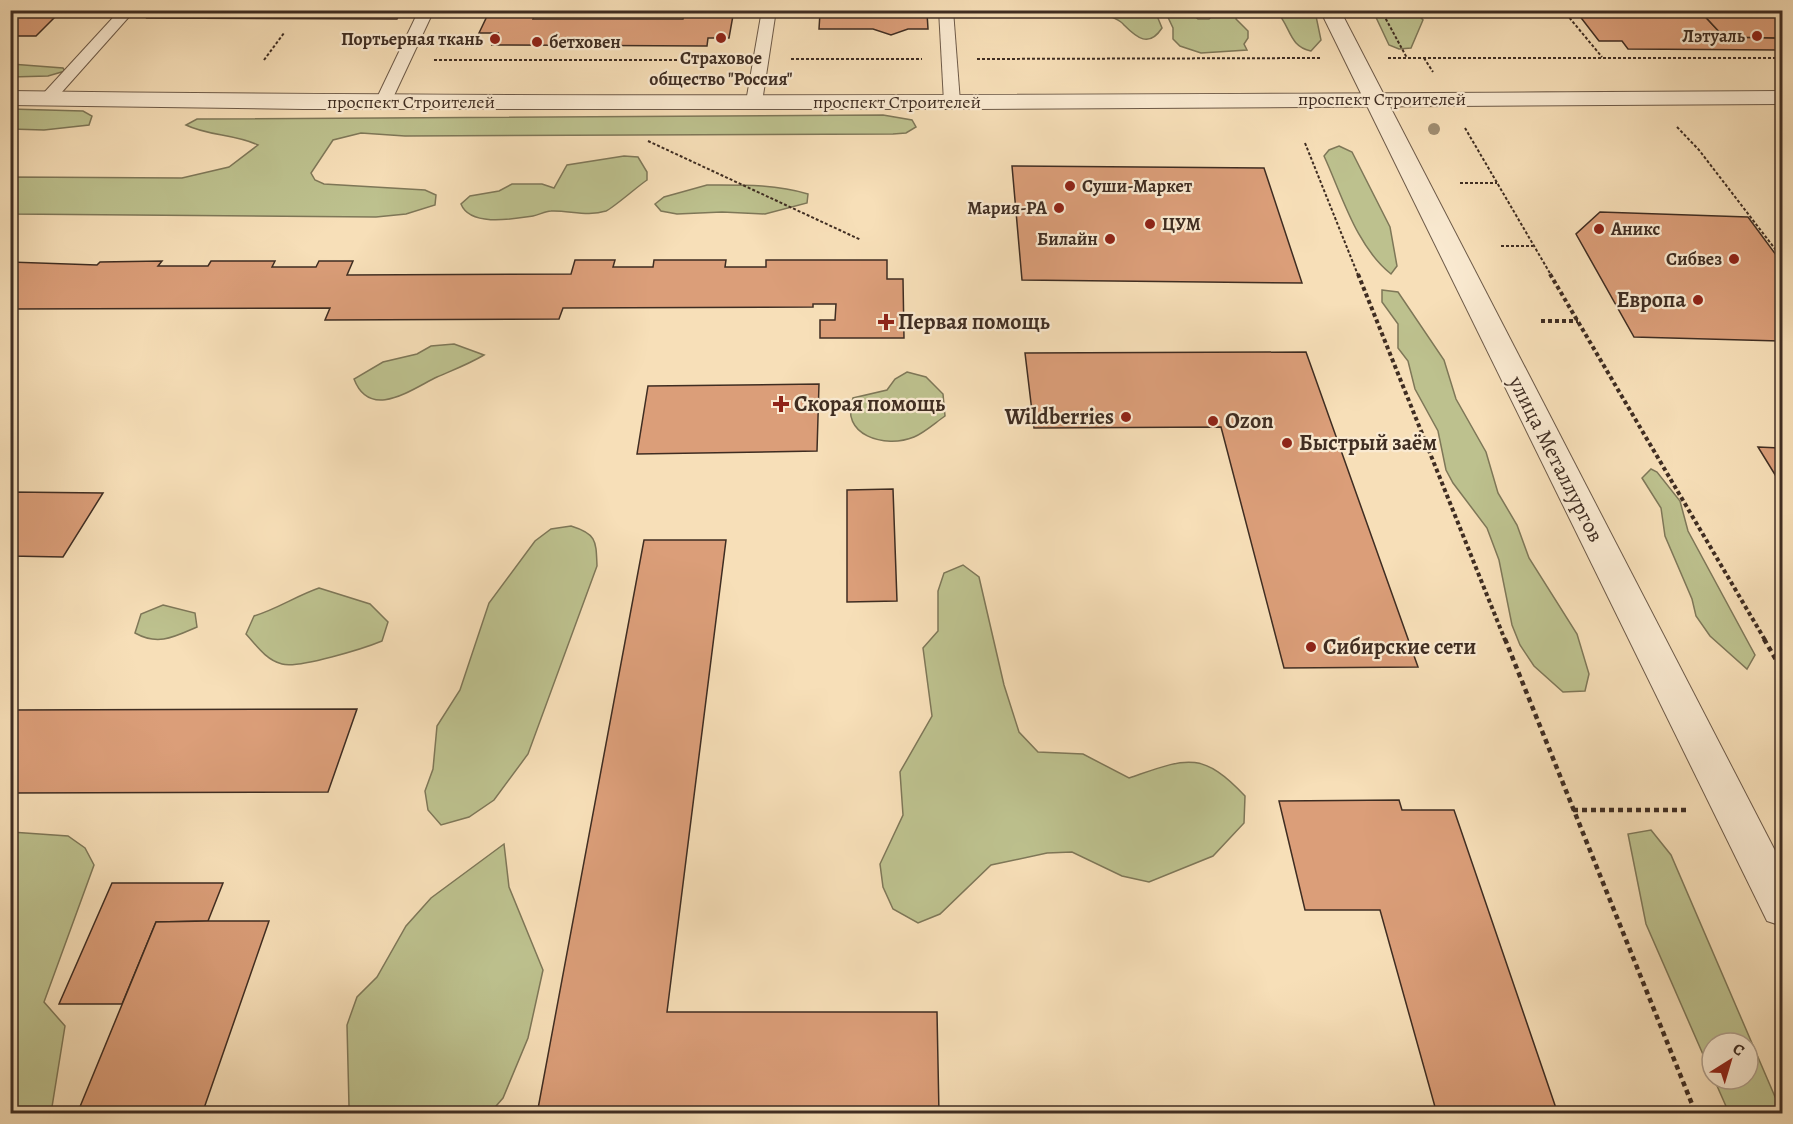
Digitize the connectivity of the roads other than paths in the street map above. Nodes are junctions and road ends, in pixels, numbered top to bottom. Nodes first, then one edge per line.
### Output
1 (128, 10) edge
2 (427, 10) edge
3 (769, 10) edge
4 (946, 10) edge
5 (1330, 10) edge
6 (10, 98) edge
7 (1782, 98) edge
8 (47, 99) junction
9 (1374, 99) junction
10 (383, 102) junction
11 (754, 102) junction
12 (952, 102) junction
13 (1782, 906) edge

1 - 8 lane
2 - 10 lane
3 - 11 lane
4 - 12 lane
5 - 9 street, улица Металлургов
6 - 8 street, проспект Строителей
7 - 9 street, проспект Строителей
8 - 10 street, проспект Строителей
9 - 12 street, проспект Строителей
9 - 13 street, улица Металлургов
10 - 11 street, проспект Строителей
11 - 12 street, проспект Строителей

